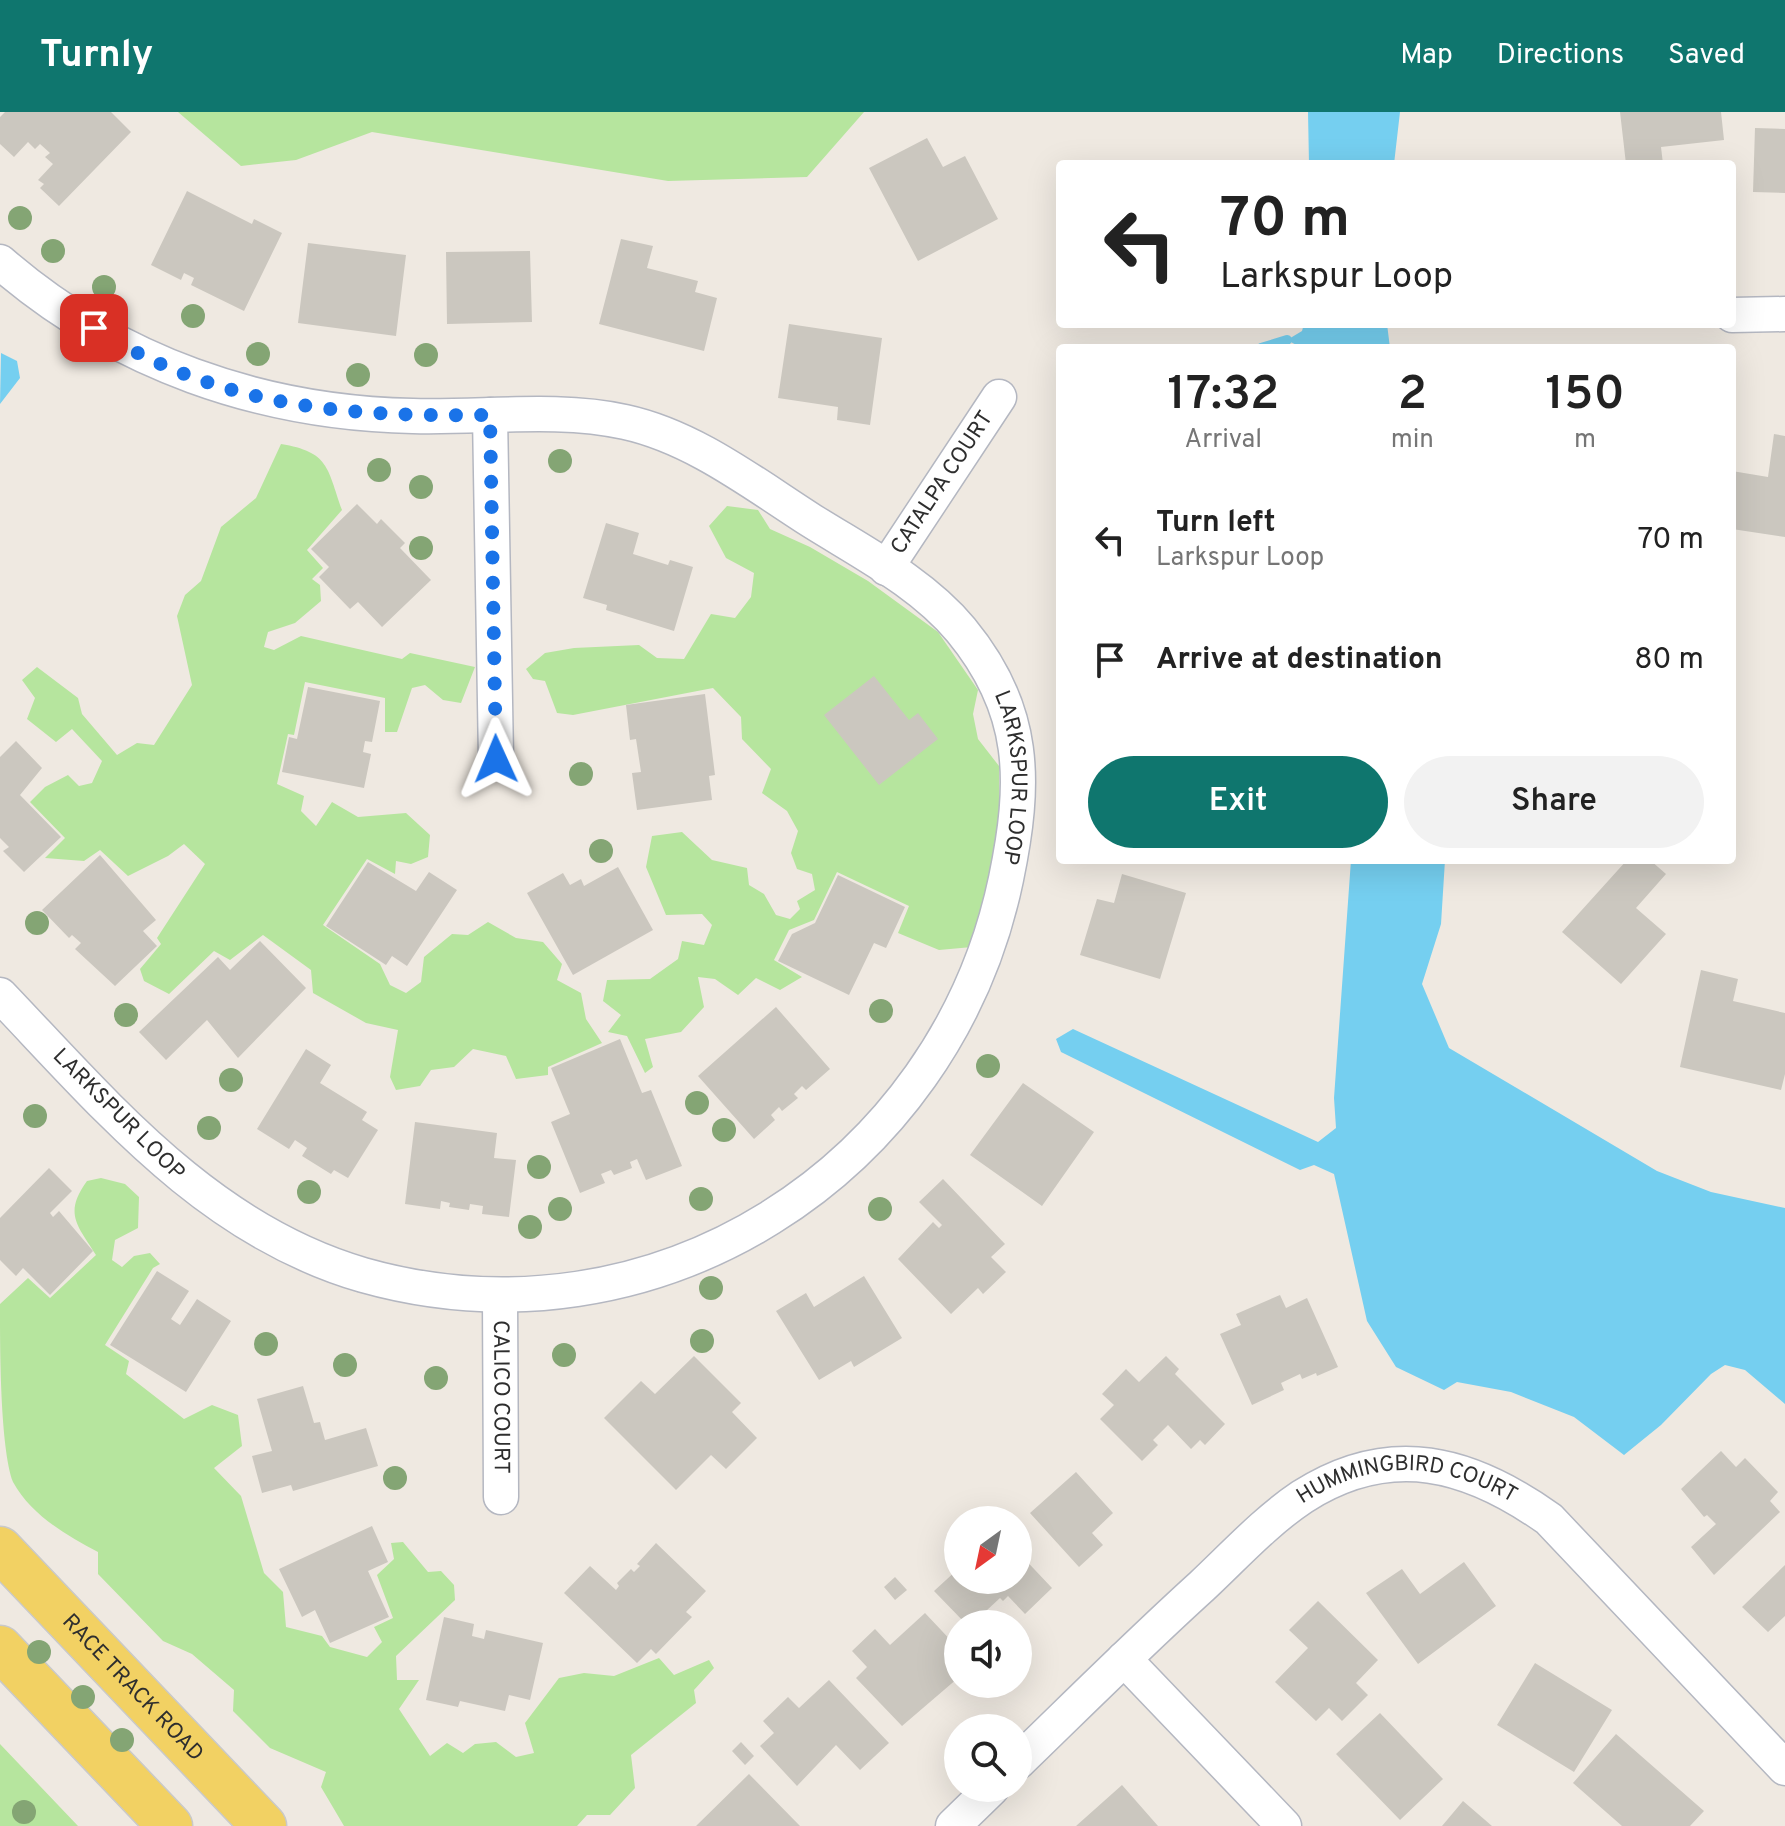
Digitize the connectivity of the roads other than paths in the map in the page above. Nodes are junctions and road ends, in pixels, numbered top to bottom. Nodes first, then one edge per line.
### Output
1 (0, 262) edge
2 (1785, 314) edge
3 (1736, 315) edge
4 (999, 397) dead end
5 (490, 415) junction
6 (886, 568) junction
7 (496, 759) dead end
8 (0, 995) edge
9 (500, 1297) junction
10 (501, 1497) dead end
11 (0, 1549) edge
12 (0, 1648) edge
13 (1124, 1659) junction
14 (1032, 1748) edge
15 (1785, 1768) edge
16 (978, 1802) edge
17 (170, 1826) edge
18 (264, 1826) edge
19 (953, 1826) edge
20 (1284, 1826) edge

1 - 5 street, LARKSPUR LOOP
2 - 3 street
4 - 6 street, CATALPA COURT
5 - 6 street, LARKSPUR LOOP
5 - 7 street
6 - 9 street, LARKSPUR LOOP
8 - 9 street, LARKSPUR LOOP
9 - 10 street, CALICO COURT
11 - 18 main road, RACE TRACK ROAD
12 - 17 main road
13 - 14 street, HUMMINGBIRD COURT
13 - 15 street, HUMMINGBIRD COURT
13 - 20 street
16 - 19 street

